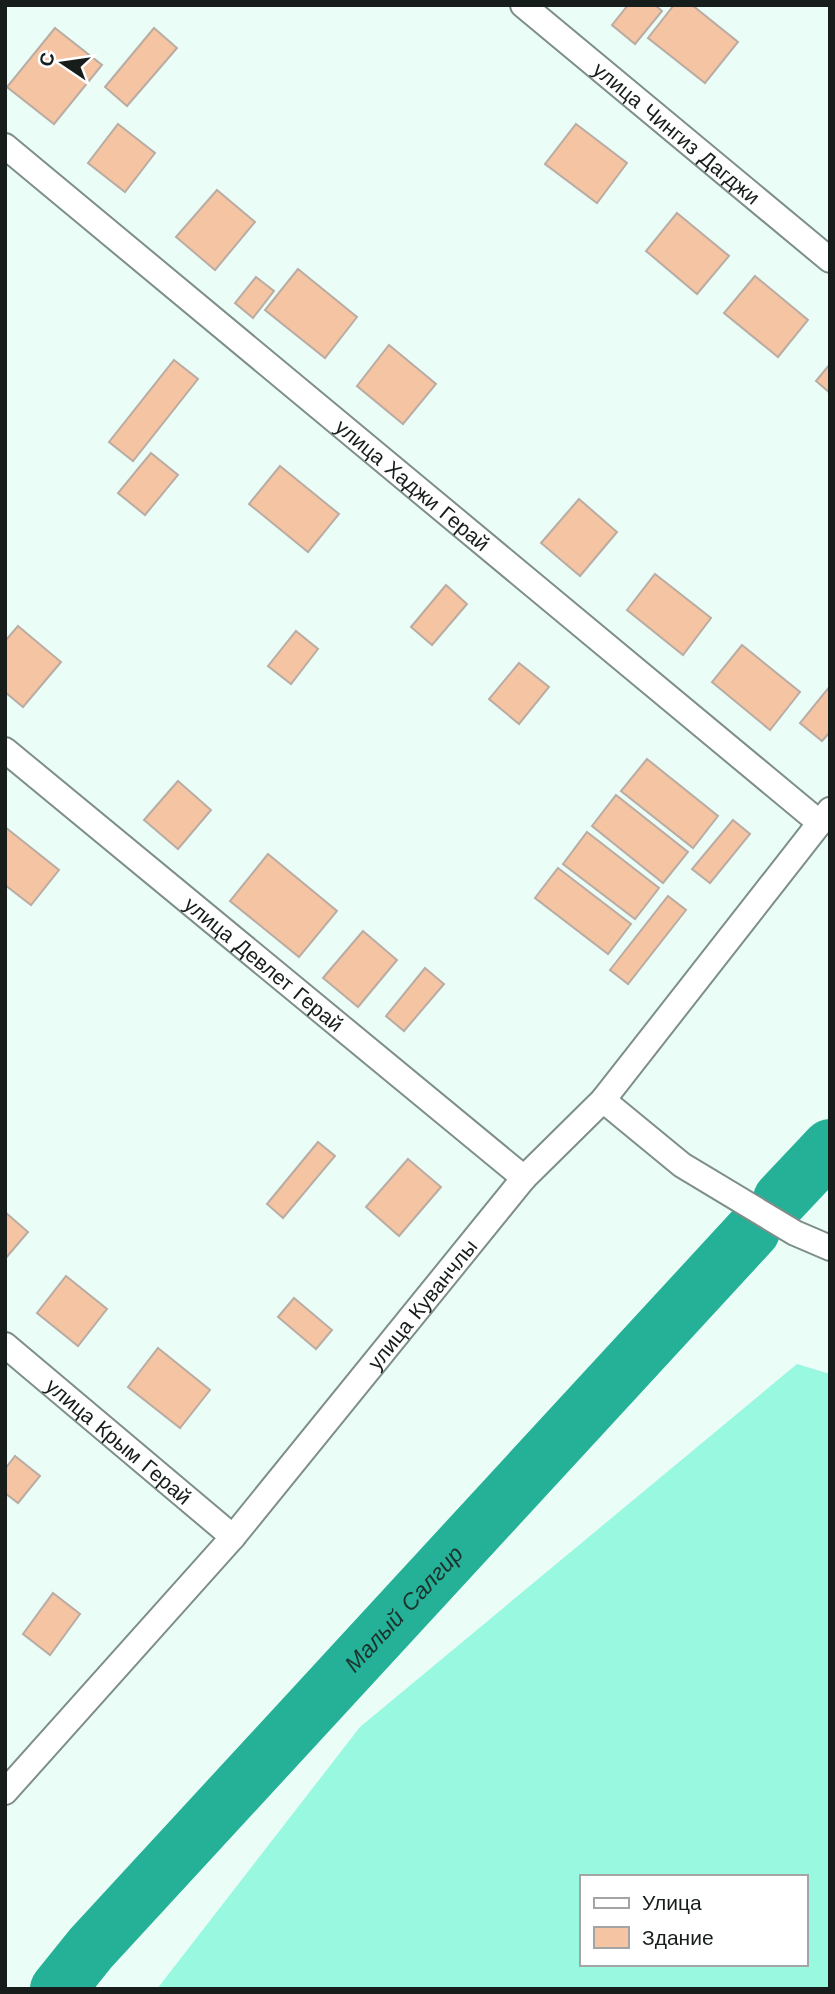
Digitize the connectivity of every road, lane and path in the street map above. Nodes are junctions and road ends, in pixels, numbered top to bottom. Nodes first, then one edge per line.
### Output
1 (523, 5) edge
2 (5, 146) edge
3 (830, 260) edge
4 (5, 750) edge
5 (825, 816) edge
6 (603, 1100) junction
7 (524, 1178) junction
8 (830, 1248) edge
9 (5, 1345) edge
10 (233, 1537) junction
11 (5, 1792) edge

1 - 3 street, улица Чингиз Дагджи
2 - 5 street, улица Хаджи Герай
4 - 7 street, улица Девлет Герай
5 - 6 street, улица Куванчлы
6 - 7 street, улица Куванчлы
6 - 8 street
7 - 10 street, улица Куванчлы
9 - 10 street, улица Крым Герай
10 - 11 street, улица Куванчлы

